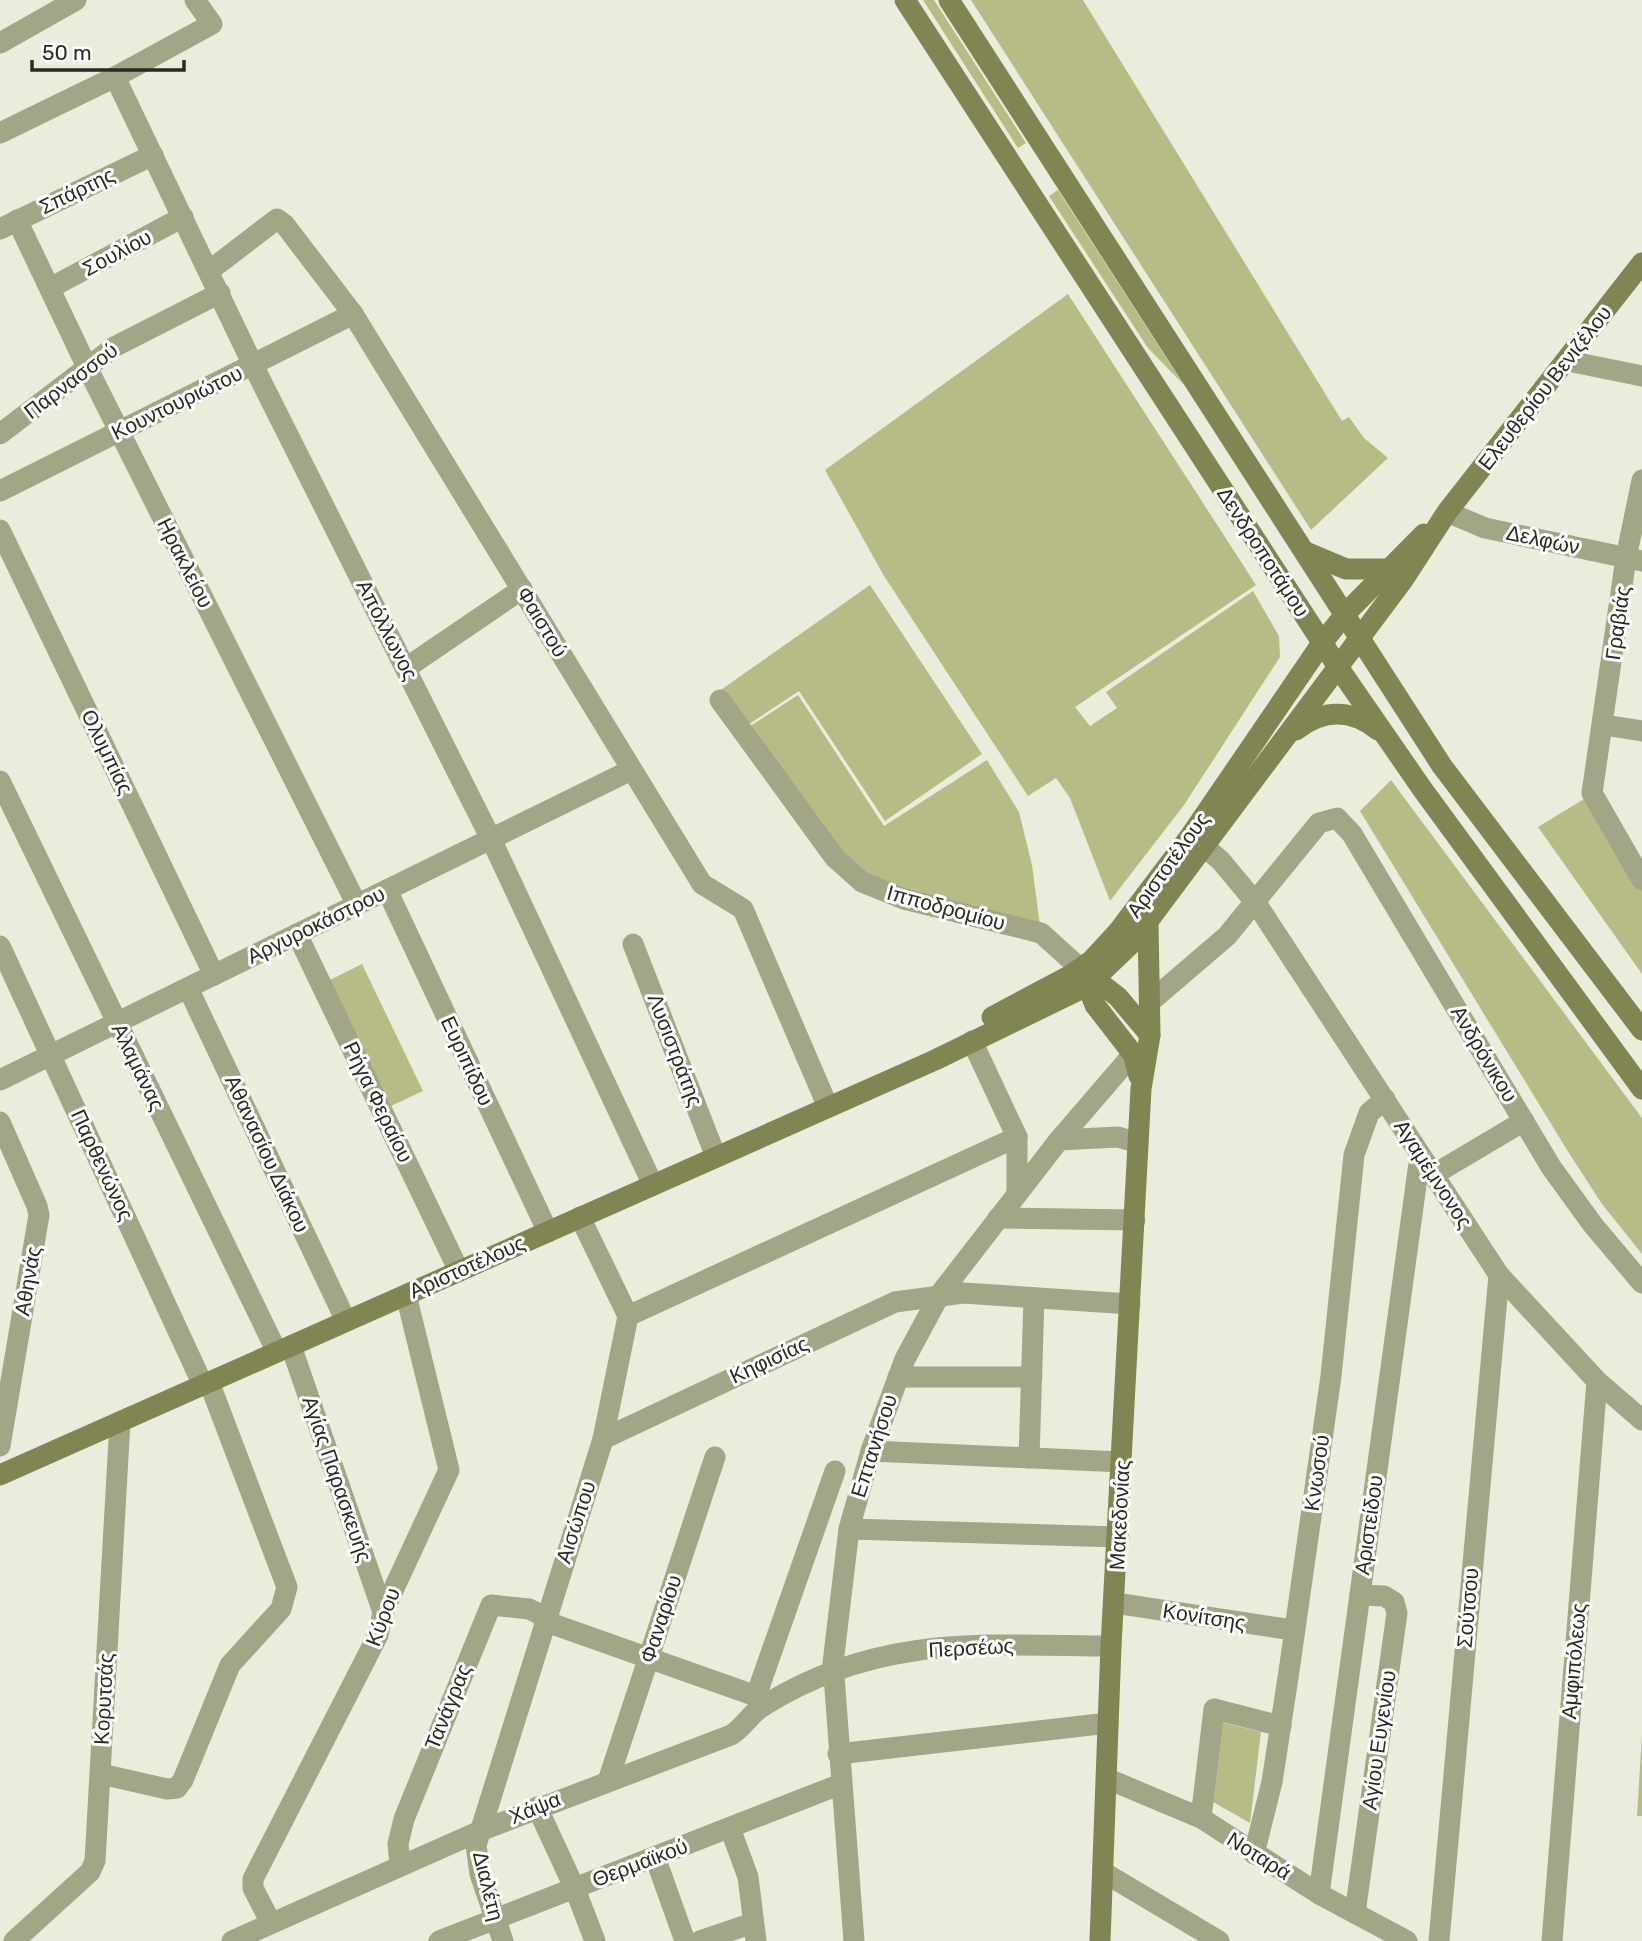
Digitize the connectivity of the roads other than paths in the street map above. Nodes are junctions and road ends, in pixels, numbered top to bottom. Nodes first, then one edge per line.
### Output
1 (76, 0) edge
2 (195, 0) edge
3 (905, 0) edge
4 (949, 0) edge
5 (0, 43) edge
6 (115, 77) junction
7 (0, 132) edge
8 (153, 155) junction
9 (1056, 166) junction
10 (1025, 187) junction
11 (183, 217) junction
12 (9, 224) edge
13 (1642, 264) edge
14 (209, 271) junction
15 (50, 288) junction
16 (220, 293) junction
17 (353, 314) junction
18 (1568, 361) junction
19 (86, 365) junction
20 (254, 365) junction
21 (1642, 376) edge
22 (119, 431) junction
23 (0, 434) edge
24 (1642, 480) edge
25 (0, 491) edge
26 (1447, 512) junction
27 (0, 530) edge
28 (1308, 554) junction
29 (1634, 559) edge
30 (1387, 569) junction
31 (522, 589) junction
32 (1346, 613) junction
33 (1360, 636) junction
34 (1322, 643) junction
35 (1338, 667) junction
36 (406, 668) junction
37 (720, 700) dead end
38 (1604, 725) junction
39 (1642, 731) edge
40 (1284, 741) junction
41 (1390, 741) junction
42 (631, 770) junction
43 (0, 782) edge
44 (491, 839) junction
45 (1199, 840) junction
46 (1642, 880) edge
47 (387, 890) junction
48 (1256, 902) junction
49 (357, 905) junction
50 (1147, 925) junction
51 (297, 934) junction
52 (633, 944) dead end
53 (0, 946) edge
54 (214, 975) junction
55 (1088, 978) junction
56 (188, 988) junction
57 (1151, 1002) junction
58 (117, 1023) junction
59 (1642, 1030) edge
60 (1150, 1035) junction
61 (972, 1041) junction
62 (1133, 1054) junction
63 (51, 1055) junction
64 (935, 1060) junction
65 (0, 1080) edge
66 (1141, 1089) junction
67 (1642, 1089) edge
68 (1385, 1099) junction
69 (828, 1107) junction
70 (1524, 1121) junction
71 (2, 1134) edge
72 (1017, 1137) junction
73 (1059, 1140) junction
74 (1138, 1143) junction
75 (1420, 1156) junction
76 (716, 1157) junction
77 (1433, 1175) junction
78 (653, 1185) junction
79 (1017, 1194) junction
80 (580, 1217) junction
81 (998, 1218) junction
82 (1135, 1220) junction
83 (548, 1232) junction
84 (459, 1271) junction
85 (1499, 1275) junction
86 (1642, 1283) edge
87 (940, 1294) junction
88 (406, 1295) junction
89 (1034, 1298) junction
90 (1130, 1304) junction
91 (628, 1316) junction
92 (346, 1321) junction
93 (284, 1349) junction
94 (898, 1377) junction
95 (1032, 1377) junction
96 (1597, 1381) junction
97 (206, 1384) junction
98 (1642, 1420) edge
99 (120, 1422) junction
100 (603, 1439) junction
101 (0, 1446) edge
102 (871, 1451) junction
103 (715, 1457) dead end
104 (1029, 1458) junction
105 (1122, 1462) junction
106 (835, 1471) dead end
107 (0, 1475) edge
108 (849, 1530) junction
109 (1119, 1537) junction
110 (1360, 1595) junction
111 (1115, 1603) junction
112 (383, 1612) junction
113 (545, 1619) junction
114 (1293, 1630) junction
115 (1111, 1646) junction
116 (648, 1658) junction
117 (833, 1670) junction
118 (759, 1701) junction
119 (1108, 1723) junction
120 (1281, 1726) junction
121 (838, 1754) junction
122 (101, 1774) junction
123 (1108, 1779) junction
124 (608, 1782) junction
125 (841, 1784) junction
126 (537, 1807) junction
127 (1201, 1818) junction
128 (730, 1828) junction
129 (480, 1831) junction
130 (1254, 1854) junction
131 (655, 1857) junction
132 (400, 1865) junction
133 (1103, 1872) junction
134 (575, 1889) junction
135 (1319, 1894) junction
136 (1355, 1913) junction
137 (495, 1918) junction
138 (271, 1923) junction
139 (754, 1932) edge
140 (1396, 1938) edge
141 (14, 1941) edge
142 (232, 1941) edge
143 (439, 1941) edge
144 (503, 1941) edge
145 (595, 1941) edge
146 (685, 1941) edge
147 (700, 1941) edge
148 (854, 1941) edge
149 (1100, 1941) edge
150 (1219, 1941) edge
151 (1439, 1941) edge
152 (1552, 1941) edge

1 - 5 street
2 - 6 street
3 - 10 main road, Δενδροποτάμου
4 - 9 main road, Δενδροποτάμου
6 - 7 street
6 - 8 street, Απόλλωνος
8 - 11 street, Απόλλωνος
8 - 12 street, Σπάρτης
9 - 10 main road
9 - 28 main road, Δενδροποτάμου
10 - 34 main road, Δενδροποτάμου
11 - 14 street, Απόλλωνος
11 - 15 street, Σουλίου
12 - 15 street, Ηρακλείου
13 - 18 main road, Ελευθερίου Βενιζέλου
14 - 16 street, Απόλλωνος
14 - 17 street, Φαιστού
15 - 19 street, Ηρακλείου
16 - 19 street, Παρνασσού
16 - 20 street, Απόλλωνος
17 - 20 street, Κουντουριώτου
17 - 31 street, Φαιστού
18 - 21 street
18 - 26 main road, Ελευθερίου Βενιζέλου
19 - 22 street, Ηρακλείου
19 - 23 street, Παρνασσού
20 - 22 street, Κουντουριώτου
20 - 36 street, Απόλλωνος
22 - 25 street, Κουντουριώτου
22 - 49 street, Ηρακλείου
24 - 29 street, Γραβιάς
26 - 29 street, Δελφών
26 - 30 main road, Ελευθερίου Βενιζέλου
26 - 33 main road, Ελευθερίου Βενιζέλου
27 - 54 street, Ολυμπίας
28 - 30 main road
28 - 32 main road, Δενδροποτάμου
29 - 38 street, Γραβιάς
30 - 32 main road, Ελευθερίου Βενιζέλου
31 - 36 street
31 - 42 street, Φαιστού
32 - 33 main road, Δενδροποτάμου
32 - 34 main road, Αριστοτέλους
33 - 35 main road, Αριστοτέλους
33 - 59 main road, Δενδροποτάμου
34 - 35 main road, Δενδροποτάμου
34 - 45 main road, Αριστοτέλους
35 - 40 main road, Αριστοτέλους
35 - 41 main road, Δενδροποτάμου
36 - 44 street, Απόλλωνος
37 - 55 street, Ιπποδρομίου
38 - 39 street
38 - 46 street, Γραβιάς
40 - 41 main road
40 - 45 main road, Αριστοτέλους
41 - 67 main road, Δενδροποτάμου
42 - 44 street, Αργυροκάστρου
42 - 69 street, Φαιστού
43 - 58 street, Αλαμάνας
44 - 47 street, Αργυροκάστρου
44 - 78 street, Απόλλωνος
45 - 48 street, Αγαμέμνονος
45 - 50 main road, Αριστοτέλους
45 - 55 main road, Αριστοτέλους
47 - 49 street, Αργυροκάστρου
47 - 83 street, Ευριπίδου
48 - 57 street
48 - 68 street, Αγαμέμνονος
48 - 70 street, Ανδρόνικου
49 - 51 street, Αργυροκάστρου
50 - 55 main road, Αριστοτέλους
50 - 57 main road, Μακεδονίας
51 - 54 street, Αργυροκάστρου
51 - 84 street, Ρήγα Φεραίου
52 - 76 street, Λυσιστράτης
53 - 63 street, Παρθενώνος
54 - 56 street, Αργυροκάστρου
55 - 60 main road
55 - 61 main road, Αριστοτέλους
55 - 62 main road, Μακεδονίας
55 - 64 main road, Αριστοτέλους
56 - 58 street, Αργυροκάστρου
56 - 92 street, Αθανασίου Διάκου
57 - 60 main road, Μακεδονίας
58 - 63 street, Αργυροκάστρου
58 - 93 street, Αλαμάνας
60 - 62 main road, Επτανήσου
60 - 66 main road, Μακεδονίας
61 - 64 main road, Αριστοτέλους
61 - 72 street
62 - 66 main road, Μακεδονίας
62 - 73 street, Επτανήσου
63 - 65 street, Αργυροκάστρου
63 - 97 street, Παρθενώνος
64 - 69 main road, Αριστοτέλους
66 - 74 main road, Μακεδονίας
68 - 75 street, Αγαμέμνονος
68 - 114 street, Κνωσού
69 - 76 main road, Αριστοτέλους
70 - 77 street
70 - 86 street, Ανδρόνικου
71 - 101 street, Αθηνάς
72 - 79 street
72 - 91 street
73 - 74 street
73 - 79 street, Επτανήσου
74 - 82 main road, Μακεδονίας
75 - 77 street, Αγαμέμνονος
75 - 110 street, Αριστείδου
76 - 78 main road, Αριστοτέλους
77 - 85 street, Αγαμέμνονος
78 - 80 main road, Αριστοτέλους
79 - 81 street, Επτανήσου
80 - 83 main road, Αριστοτέλους
80 - 91 street
81 - 82 street
81 - 87 street, Επτανήσου
82 - 90 main road, Μακεδονίας
83 - 84 main road, Αριστοτέλους
84 - 88 main road, Αριστοτέλους
85 - 96 street, Αγαμέμνονος
85 - 151 street, Σούτσου
87 - 89 street, Κηφισίας
87 - 94 street, Επτανήσου
87 - 100 street, Κηφισίας
88 - 92 main road, Αριστοτέλους
88 - 112 street, Κύρου
89 - 90 street, Κηφισίας
89 - 95 street
90 - 105 main road, Μακεδονίας
91 - 100 street, Αισώπου
92 - 93 main road, Αριστοτέλους
93 - 97 main road, Αριστοτέλους
93 - 112 street, Αγίας Παρασκευής
94 - 95 street
94 - 102 street, Επτανήσου
95 - 104 street
96 - 98 street, Αγαμέμνονος
96 - 152 street, Αμφιπόλεως
97 - 99 main road, Αριστοτέλους
97 - 122 street, Παρθενώνος
99 - 107 main road, Αριστοτέλους
99 - 122 street, Κορυτσάς
100 - 113 street, Αισώπου
102 - 104 street
102 - 108 street, Επτανήσου
103 - 116 street, Φαναρίου
104 - 105 street
105 - 109 main road, Μακεδονίας
106 - 118 street
108 - 109 street
108 - 117 street, Επτανήσου
109 - 111 main road, Μακεδονίας
110 - 135 street, Αριστείδου
110 - 136 street, Αγίου Ευγενίου
111 - 114 street, Κονίτσης
111 - 115 main road, Μακεδονίας
112 - 138 street, Κύρου
113 - 116 street, Τανάγρας
113 - 129 street, Αισώπου
113 - 132 street, Τανάγρας
114 - 120 street, Κνωσού
115 - 117 street, Περσέως
115 - 119 main road, Μακεδονίας
116 - 118 street, Τανάγρας
116 - 124 street, Φαναρίου
117 - 118 street, Χάψα
117 - 121 street, Επτανήσου
118 - 124 street, Χάψα
119 - 121 street
119 - 123 main road, Μακεδονίας
120 - 127 street
120 - 130 street, Κνωσού
121 - 125 street, Επτανήσου
122 - 141 street, Κορυτσάς
123 - 127 street, Νοταρά
123 - 133 main road, Μακεδονίας
124 - 126 street, Χάψα
125 - 128 street, Θερμαϊκού
125 - 148 street, Επτανήσου
126 - 129 street, Χάψα
126 - 134 street
127 - 130 street, Νοταρά
128 - 131 street, Θερμαϊκού
128 - 139 street
129 - 132 street, Χάψα
129 - 137 street, Διαλέτη
130 - 135 street, Νοταρά
131 - 134 street, Θερμαϊκού
131 - 146 street
132 - 138 street, Χάψα
133 - 149 main road, Μακεδονίας
133 - 150 street
134 - 137 street, Θερμαϊκού
134 - 145 street
135 - 136 street, Νοταρά
136 - 140 street, Νοταρά
137 - 143 street, Θερμαϊκού
137 - 144 street, Διαλέτη
138 - 142 street, Χάψα
139 - 147 street

